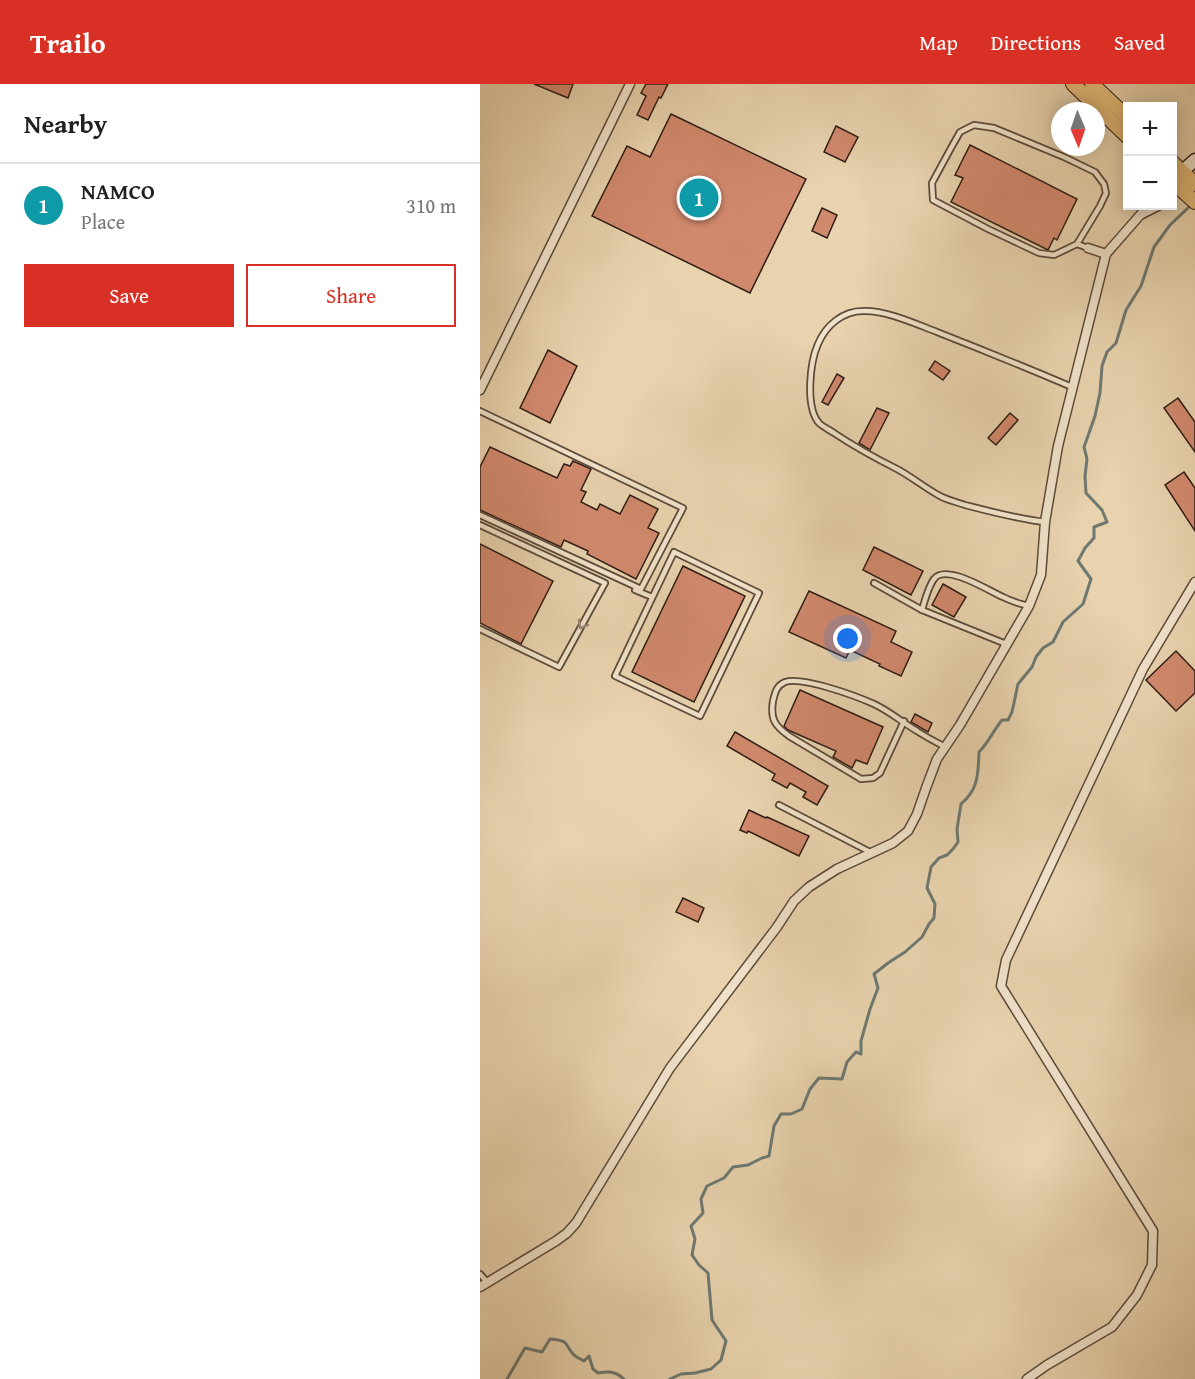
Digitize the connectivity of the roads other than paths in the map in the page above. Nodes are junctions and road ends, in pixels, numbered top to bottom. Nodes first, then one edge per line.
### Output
1 (630, 84) edge
2 (1073, 84) edge
3 (1092, 84) edge
4 (1123, 113) edge
5 (1123, 132) edge
6 (1195, 160) edge
7 (1182, 180) edge
8 (1195, 202) edge
9 (1144, 210) edge
10 (1150, 210) edge
11 (1142, 214) junction
12 (1077, 244) junction
13 (1088, 248) joint
14 (1106, 254) junction
15 (1072, 387) junction
16 (480, 390) edge
17 (480, 411) edge
18 (480, 517) edge
19 (1046, 522) junction
20 (480, 525) edge
21 (1195, 582) edge
22 (874, 583) dead end
23 (652, 597) junction
24 (1029, 606) junction
25 (922, 610) junction
26 (480, 629) edge
27 (1006, 644) junction
28 (904, 721) junction
29 (945, 747) junction
30 (779, 804) dead end
31 (873, 854) junction
32 (480, 1274) edge
33 (484, 1284) edge
34 (1027, 1379) edge

1 - 16 street
2 - 5 main road
3 - 4 main road
6 - 7 street
7 - 8 main road
9 - 11 street
10 - 11 street
11 - 14 street
12 - 12 lane
12 - 13 lane
13 - 14 street
14 - 15 street
15 - 19 street
15 - 19 lane
17 - 18 lane
18 - 23 lane
19 - 24 street
20 -> 26 lane
21 - 34 street
22 - 25 lane
23 - 23 lane
24 - 25 lane
24 - 27 street
25 - 27 lane
27 - 29 street
28 - 28 lane
28 - 29 lane
29 - 31 street
30 - 31 lane
31 - 33 street
32 - 33 lane

